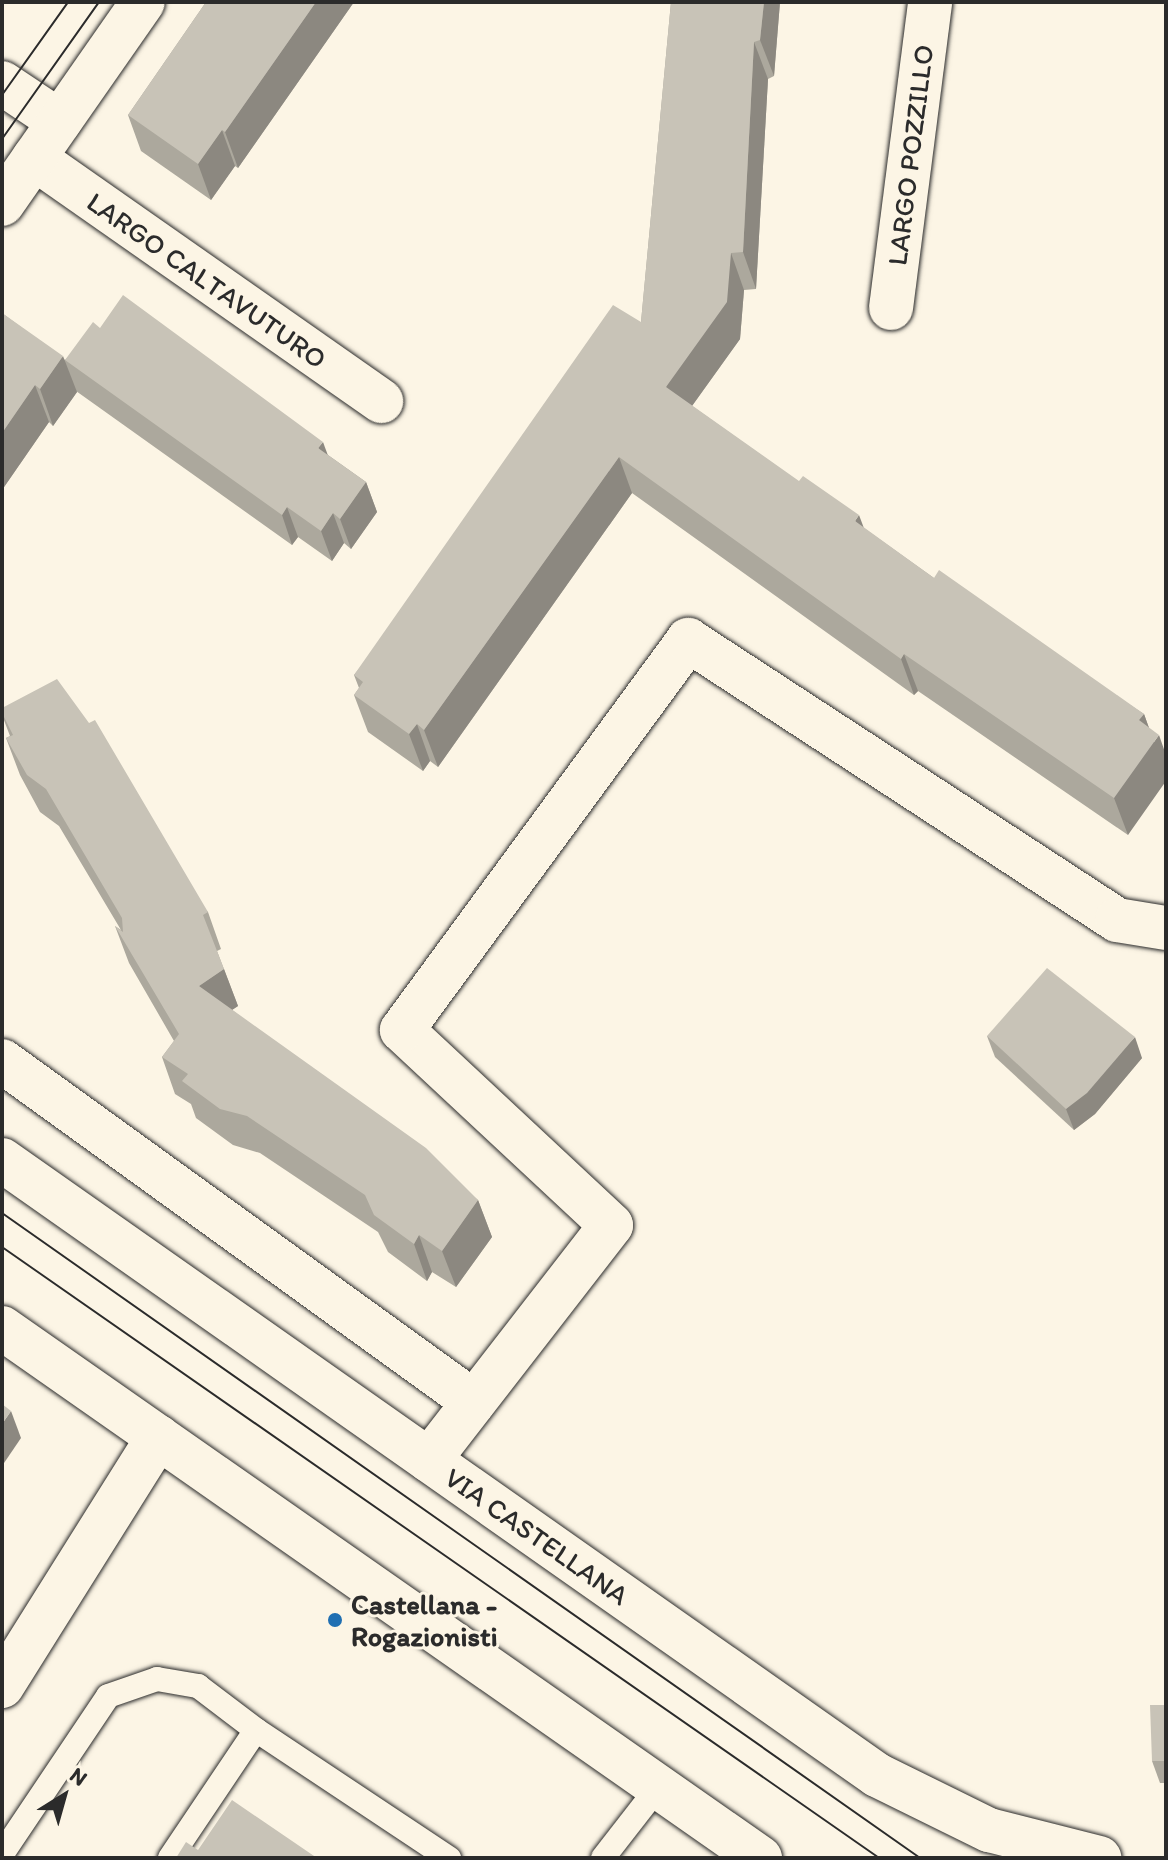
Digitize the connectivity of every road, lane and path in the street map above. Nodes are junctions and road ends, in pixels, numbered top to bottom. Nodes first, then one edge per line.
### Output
1 (143, 2) edge
2 (930, 2) edge
3 (2, 83) edge
4 (59, 121) junction
5 (34, 158) junction
6 (2, 204) edge
7 (891, 308) dead end
8 (381, 401) dead end
9 (1166, 928) edge
10 (2, 1061) edge
11 (2, 1160) edge
12 (2, 1328) edge
13 (474, 1402) junction
14 (158, 1437) junction
15 (429, 1460) junction
16 (2, 1686) edge
17 (256, 1730) junction
18 (659, 1786) junction
19 (727, 1842) edge
20 (2, 1854) edge
21 (170, 1858) edge
22 (449, 1858) edge
23 (603, 1858) edge
24 (760, 1858) edge
25 (1099, 1858) edge

1 - 4 street
2 - 7 street, LARGO POZZILLO
3 - 4 street
4 - 5 street
5 - 6 street
5 - 8 street, LARGO CALTAVUTURO
9 - 13 street
10 - 13 street
11 - 15 street, VIA CASTELLANA
12 - 14 street
13 - 15 street
14 - 16 street
14 - 18 street
15 - 25 street, VIA CASTELLANA
17 - 20 lane
17 - 21 lane
17 - 22 lane
18 - 19 street
18 - 23 lane
19 - 24 street

